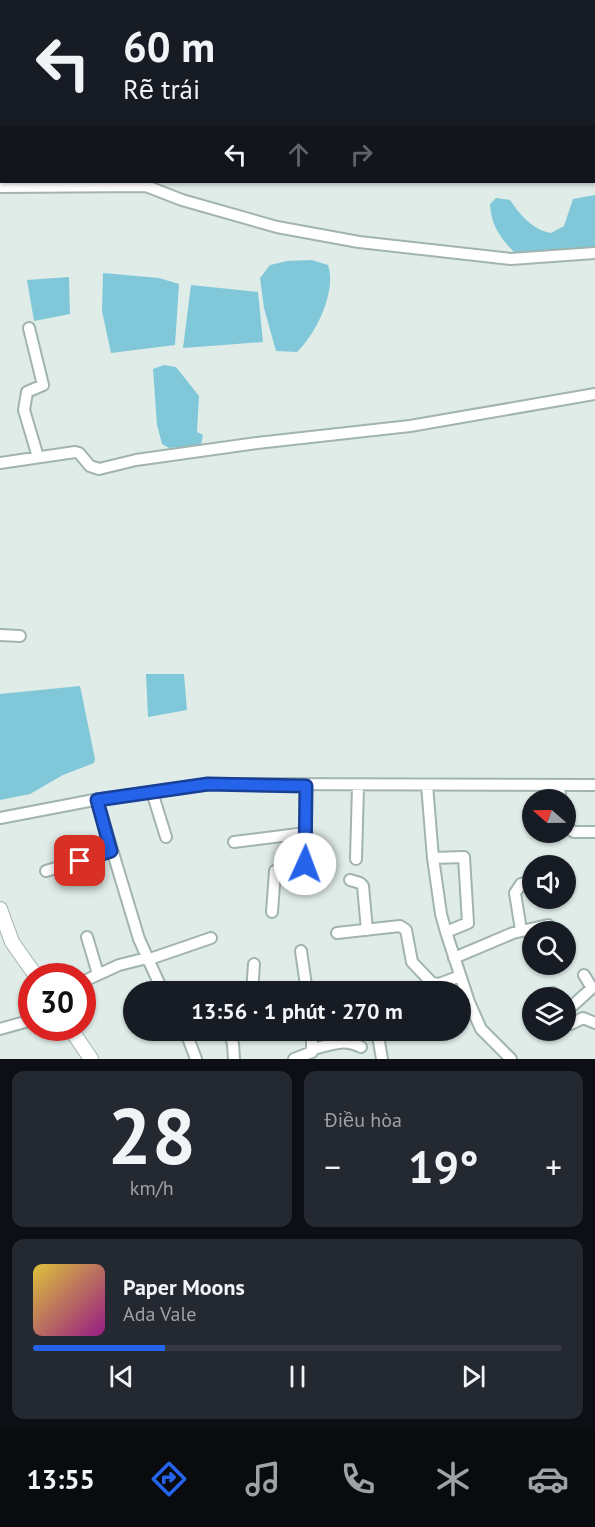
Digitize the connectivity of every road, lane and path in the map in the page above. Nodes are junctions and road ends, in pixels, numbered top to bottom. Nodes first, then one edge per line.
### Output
1 (13, 184) edge
2 (75, 184) edge
3 (146, 184) edge
4 (0, 187) edge
5 (595, 253) edge
6 (29, 328) dead end
7 (595, 394) edge
8 (38, 457) junction
9 (0, 463) edge
10 (0, 635) edge
11 (20, 636) dead end
12 (427, 785) junction
13 (558, 785) junction
14 (595, 785) edge
15 (306, 786) junction
16 (358, 786) junction
17 (559, 789) edge
18 (152, 792) junction
19 (97, 800) junction
20 (0, 818) edge
21 (576, 832) edge
22 (595, 832) edge
23 (306, 833) junction
24 (166, 837) dead end
25 (234, 842) dead end
26 (111, 851) junction
27 (433, 858) junction
28 (356, 859) dead end
29 (46, 871) dead end
30 (350, 880) dead end
31 (522, 884) edge
32 (272, 912) dead end
33 (1, 914) edge
34 (367, 930) junction
35 (521, 930) joint
36 (446, 932) junction
37 (337, 933) dead end
38 (87, 938) dead end
39 (211, 938) dead end
40 (301, 951) dead end
41 (454, 958) junction
42 (147, 959) junction
43 (27, 963) edge
44 (254, 964) dead end
45 (98, 974) joint
46 (584, 975) dead end
47 (460, 976) junction
48 (158, 981) edge
49 (253, 981) edge
50 (305, 981) edge
51 (576, 1001) edge
52 (576, 1012) edge
53 (583, 1017) junction
54 (576, 1021) edge
55 (595, 1023) edge
56 (18, 1024) edge
57 (0, 1029) edge
58 (79, 1041) edge
59 (189, 1041) edge
60 (232, 1041) edge
61 (313, 1041) edge
62 (380, 1041) edge
63 (361, 1047) dead end
64 (313, 1049) junction
65 (91, 1059) edge
66 (196, 1059) edge
67 (234, 1059) edge
68 (294, 1059) edge
69 (382, 1059) edge
70 (511, 1059) edge

1 - 2 street
1 - 4 street
2 - 3 street
3 - 5 street
6 - 8 street
7 - 8 street
8 - 9 street
10 - 11 street
12 - 13 street
12 - 16 street
12 - 27 street
13 - 14 street
13 - 17 street
15 - 16 street
15 - 18 street
15 - 23 street
16 - 28 street
18 - 19 street
18 - 24 street
19 - 20 street
19 - 26 street
21 - 22 street
23 - 25 street
23 - 32 street
26 - 29 street
26 - 42 street
27 - 36 street
27 - 36 street
30 - 34 street
31 - 35 street
33 - 43 street
34 - 37 street
34 - 47 street
35 - 41 street
36 - 41 street
38 - 45 street
39 - 42 street
40 - 50 street
41 - 47 street
42 - 45 street
42 - 48 street
44 - 49 street
46 - 51 street
47 - 70 street
52 - 53 street
53 - 54 street
53 - 55 street
56 - 57 street
58 - 65 street
59 - 66 street
60 - 67 street
61 - 64 street
62 - 69 street
63 - 64 street
64 - 68 street

